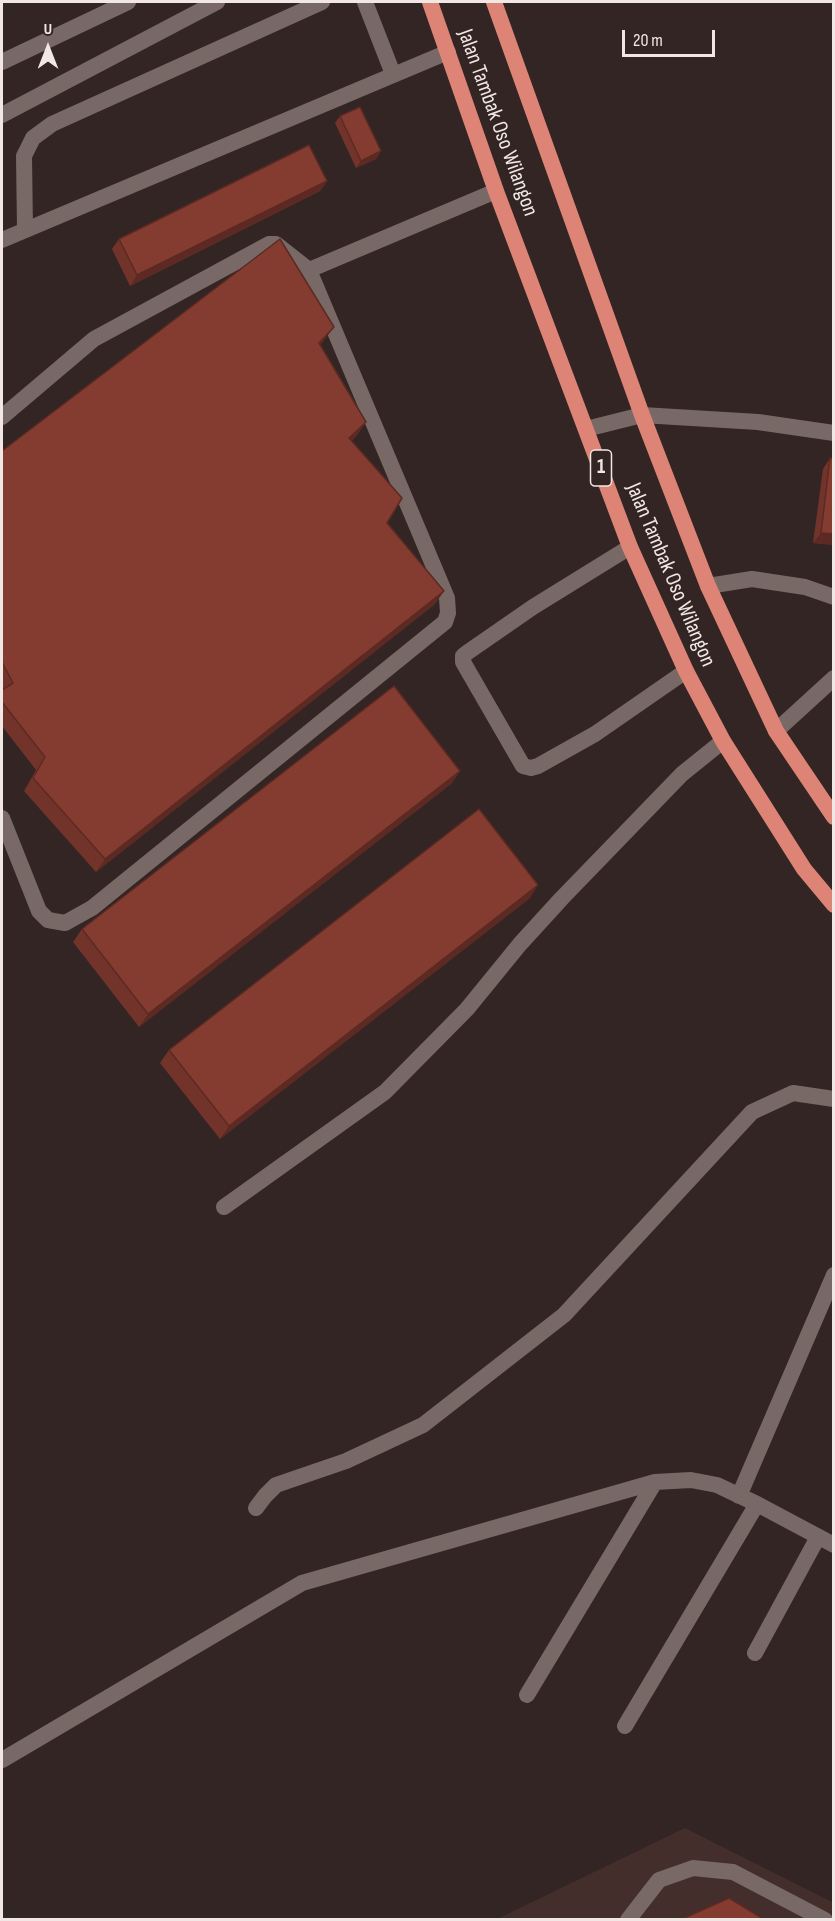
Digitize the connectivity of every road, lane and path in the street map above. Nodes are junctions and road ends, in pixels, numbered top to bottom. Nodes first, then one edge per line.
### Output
1 (128, 2) edge
2 (217, 2) edge
3 (322, 2) edge
4 (365, 2) edge
5 (430, 2) edge
6 (494, 2) edge
7 (448, 52) junction
8 (2, 62) edge
9 (393, 74) junction
10 (2, 115) edge
11 (496, 191) junction
12 (25, 229) junction
13 (2, 240) edge
14 (309, 270) junction
15 (642, 415) junction
16 (2, 417) edge
17 (586, 429) junction
18 (834, 434) edge
19 (630, 547) junction
20 (708, 586) junction
21 (834, 597) edge
22 (686, 671) junction
23 (834, 678) edge
24 (776, 731) junction
25 (723, 741) junction
26 (834, 817) edge
27 (2, 818) edge
28 (834, 905) edge
29 (834, 1099) edge
30 (224, 1207) dead end
31 (834, 1275) edge
32 (655, 1482) junction
33 (739, 1496) junction
34 (757, 1504) junction
35 (256, 1508) dead end
36 (818, 1537) junction
37 (834, 1545) edge
38 (755, 1653) dead end
39 (527, 1695) dead end
40 (625, 1726) dead end
41 (2, 1760) edge
42 (628, 1920) edge
43 (825, 1920) edge

1 - 8 lane
2 - 10 lane
3 - 12 lane
4 - 9 lane
5 - 7 highway, Jalan Tambak Oso Wilangon / 1
6 - 15 highway, Jalan Tambak Oso Wilangon
7 - 9 lane
7 - 11 highway, Jalan Tambak Oso Wilangon / 1
9 - 12 lane
11 - 14 lane
11 - 17 highway, Jalan Tambak Oso Wilangon / 1
12 - 13 lane
14 - 16 lane
14 - 27 lane
15 - 17 lane
15 - 18 lane
15 - 20 highway, Jalan Tambak Oso Wilangon
17 - 19 highway, Jalan Tambak Oso Wilangon / 1
19 - 22 highway, Jalan Tambak Oso Wilangon / 1
19 - 22 lane
20 - 21 lane
20 - 24 highway, Jalan Tambak Oso Wilangon
22 - 25 highway, Jalan Tambak Oso Wilangon / 1
23 - 24 lane
24 - 26 highway, Jalan Tambak Oso Wilangon
25 - 28 highway, Jalan Tambak Oso Wilangon / 1
25 - 30 lane
29 - 35 lane
31 - 33 lane
32 - 33 lane
32 - 39 lane
32 - 41 lane
33 - 34 lane
34 - 36 lane
34 - 40 lane
36 - 37 lane
36 - 38 lane
42 - 43 lane

